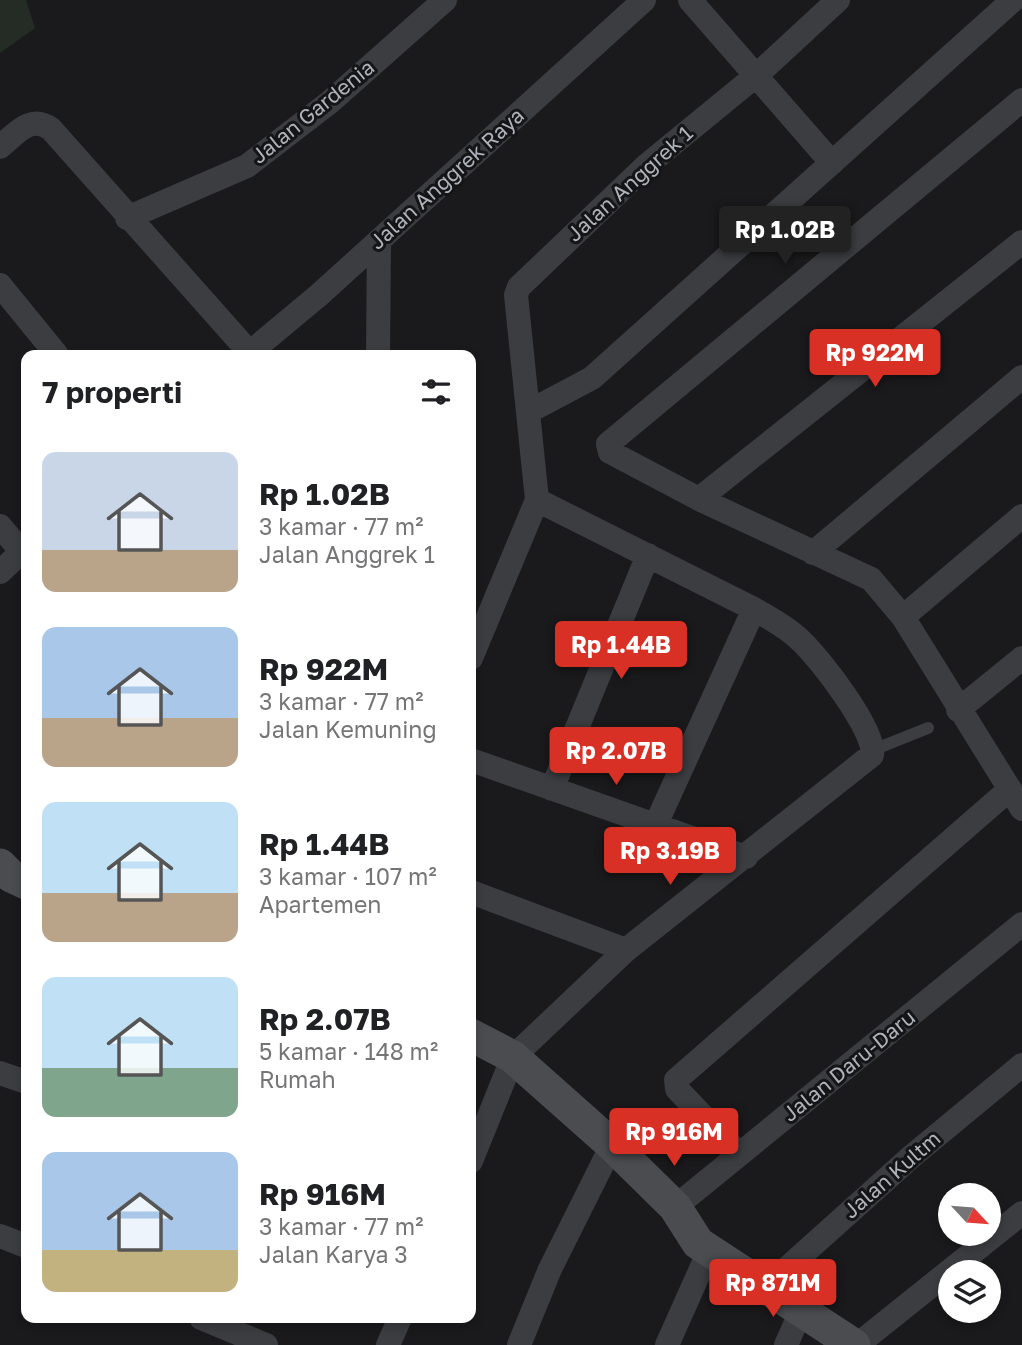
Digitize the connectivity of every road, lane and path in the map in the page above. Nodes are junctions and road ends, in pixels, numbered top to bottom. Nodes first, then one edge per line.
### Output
1 (445, 0) edge
2 (644, 0) edge
3 (690, 0) edge
4 (838, 0) edge
5 (1013, 0) edge
6 (758, 74) junction
7 (1022, 100) edge
8 (0, 147) edge
9 (832, 163) junction
10 (127, 218) junction
11 (379, 241) junction
12 (1022, 243) edge
13 (0, 285) edge
14 (53, 350) edge
15 (245, 350) edge
16 (254, 350) edge
17 (378, 350) edge
18 (1022, 377) edge
19 (528, 412) junction
20 (699, 499) junction
21 (537, 500) junction
22 (1022, 516) edge
23 (0, 526) edge
24 (21, 547) edge
25 (21, 553) edge
26 (813, 553) junction
27 (648, 555) junction
28 (0, 572) edge
29 (754, 609) junction
30 (903, 617) junction
31 (476, 646) edge
32 (1022, 658) edge
33 (958, 710) junction
34 (928, 728) dead end
35 (873, 750) junction
36 (476, 762) edge
37 (552, 789) junction
38 (1019, 802) edge
39 (656, 824) junction
40 (746, 857) junction
41 (476, 894) edge
42 (1022, 925) edge
43 (626, 950) junction
44 (476, 1038) edge
45 (513, 1057) junction
46 (1022, 1065) edge
47 (0, 1073) edge
48 (21, 1080) edge
49 (611, 1145) junction
50 (476, 1150) edge
51 (740, 1154) junction
52 (675, 1207) junction
53 (1022, 1213) edge
54 (0, 1236) edge
55 (21, 1244) edge
56 (709, 1251) junction
57 (765, 1288) junction
58 (801, 1311) junction
59 (213, 1323) edge
60 (399, 1323) edge
61 (266, 1345) edge
62 (388, 1345) edge
63 (519, 1345) edge
64 (667, 1345) edge
65 (786, 1345) edge
66 (855, 1345) edge

1 - 10 street, Jalan Gardenia
2 - 11 street, Jalan Anggrek Raya
3 - 6 street
4 - 6 street, Jalan Anggrek 1
5 - 9 street
6 - 9 street
6 - 19 street, Jalan Anggrek 1
7 - 20 street
8 - 10 street
9 - 19 street
10 - 15 street
11 - 16 street, Jalan Anggrek Raya
11 - 17 street
12 - 20 street
13 - 14 street
18 - 26 street
19 - 21 street
20 - 26 street
21 - 27 street
21 - 31 street
22 - 30 street
23 - 24 street
25 - 28 street
26 - 30 street
27 - 29 street
27 - 37 street
29 - 35 street
29 - 39 street
30 - 33 street
32 - 33 street
33 - 38 street
34 - 35 lane
35 - 40 street
36 - 37 street
37 - 39 street
38 - 51 street
39 - 40 street
40 - 43 street
41 - 43 street
42 - 51 street, Jalan Daru-Daru
43 - 45 street
44 - 45 street
45 - 49 street
45 - 50 street
46 - 57 street, Jalan Kultm
47 - 48 street
49 - 52 street
49 - 63 street
51 - 52 street, Jalan Daru-Daru
52 - 56 street
53 - 66 street
54 - 55 street
56 - 57 street
56 - 64 street
57 - 58 street
58 - 65 street
58 - 66 street
59 - 61 street
60 - 62 street

